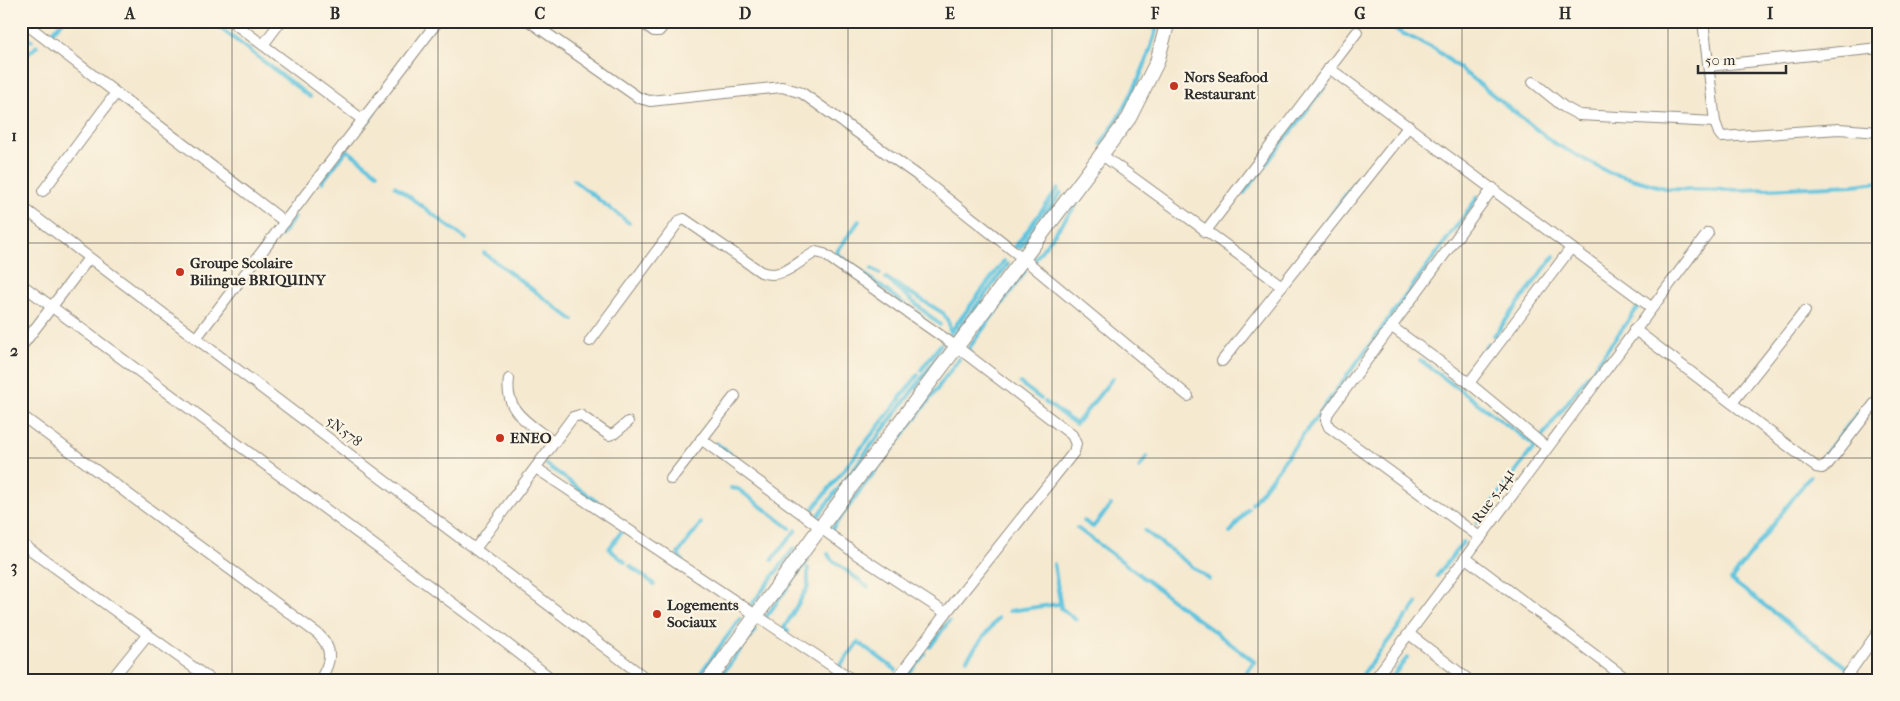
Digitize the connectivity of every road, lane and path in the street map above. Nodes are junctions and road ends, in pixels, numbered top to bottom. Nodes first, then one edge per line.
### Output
1 (22, 21) edge
2 (231, 21) edge
3 (282, 21) edge
4 (438, 21) edge
5 (529, 21) edge
6 (640, 21) edge
7 (667, 21) edge
8 (1168, 21) edge
9 (1703, 21) edge
10 (1357, 32) dead end
11 (263, 45) junction
12 (1879, 48) edge
13 (1709, 66) junction
14 (1329, 68) junction
15 (1534, 82) dead end
16 (116, 93) junction
17 (363, 120) junction
18 (1715, 122) junction
19 (1408, 126) junction
20 (1879, 132) edge
21 (1102, 155) junction
22 (1493, 188) junction
23 (43, 191) dead end
24 (21, 206) edge
25 (284, 222) junction
26 (1204, 232) junction
27 (1708, 233) dead end
28 (1571, 248) junction
29 (89, 258) junction
30 (1024, 258) junction
31 (21, 284) edge
32 (1282, 286) junction
33 (1651, 306) junction
34 (51, 307) junction
35 (1805, 311) dead end
36 (1392, 327) junction
37 (1634, 329) junction
38 (196, 338) junction
39 (590, 341) dead end
40 (21, 347) edge
41 (957, 347) junction
42 (1222, 361) dead end
43 (509, 379) dead end
44 (1469, 383) junction
45 (735, 396) dead end
46 (1188, 396) dead end
47 (1879, 398) edge
48 (1732, 403) junction
49 (21, 415) edge
50 (628, 422) dead end
51 (701, 439) junction
52 (554, 443) junction
53 (1546, 447) junction
54 (536, 468) junction
55 (671, 479) dead end
56 (820, 528) junction
57 (1481, 538) junction
58 (22, 544) edge
59 (475, 549) junction
60 (1467, 559) junction
61 (946, 613) junction
62 (756, 615) junction
63 (1879, 630) edge
64 (148, 634) junction
65 (1409, 634) junction
66 (111, 680) edge
67 (211, 680) edge
68 (320, 680) edge
69 (553, 680) edge
70 (648, 680) edge
71 (709, 680) edge
72 (852, 680) edge
73 (896, 680) edge
74 (1374, 680) edge
75 (1469, 680) edge
76 (1628, 680) edge
77 (1844, 680) edge

1 - 16 street
2 - 11 street
3 - 11 street
4 - 17 street
5 - 30 street
6 - 7 street
8 - 21 main road
9 - 13 street
10 - 14 street
11 - 17 street
12 - 13 street
13 - 18 street
14 - 19 street
14 - 26 street
15 - 18 street
16 - 23 street
16 - 25 street
17 - 25 street
18 - 20 street
19 - 22 street
19 - 32 street
21 - 26 street
21 - 30 main road
22 - 28 street
22 - 36 street
24 - 29 street, 5N.578
25 - 38 street
26 - 32 street
27 - 33 street, Rue 5.441
28 - 33 street
28 - 44 street
29 - 34 street
29 - 38 street, 5N.578
30 - 41 main road
30 - 46 street
31 - 34 street
32 - 42 street
33 - 37 street, Rue 5.441
34 - 40 street
34 - 69 street
35 - 48 street
36 - 44 street
36 - 57 street
37 - 48 street
37 - 53 street, Rue 5.441
38 - 59 street, 5N.578
39 - 41 street
41 - 56 main road
41 - 61 street
43 - 52 street
44 - 53 street
45 - 51 street
47 - 48 street
49 - 68 street
50 - 52 street
51 - 55 street
51 - 56 street
52 - 54 street
53 - 57 street, Rue 5.441
54 - 59 street
54 - 62 street
56 - 61 street
56 - 62 main road
57 - 60 street, Rue 5.441
58 - 64 street
59 - 70 street, 5N.578
60 - 65 street, Rue 5.441
60 - 76 street
61 - 73 street
62 - 71 main road
62 - 72 street
63 - 77 street
64 - 66 street
64 - 67 street
65 - 74 street, Rue 5.441
65 - 75 street

